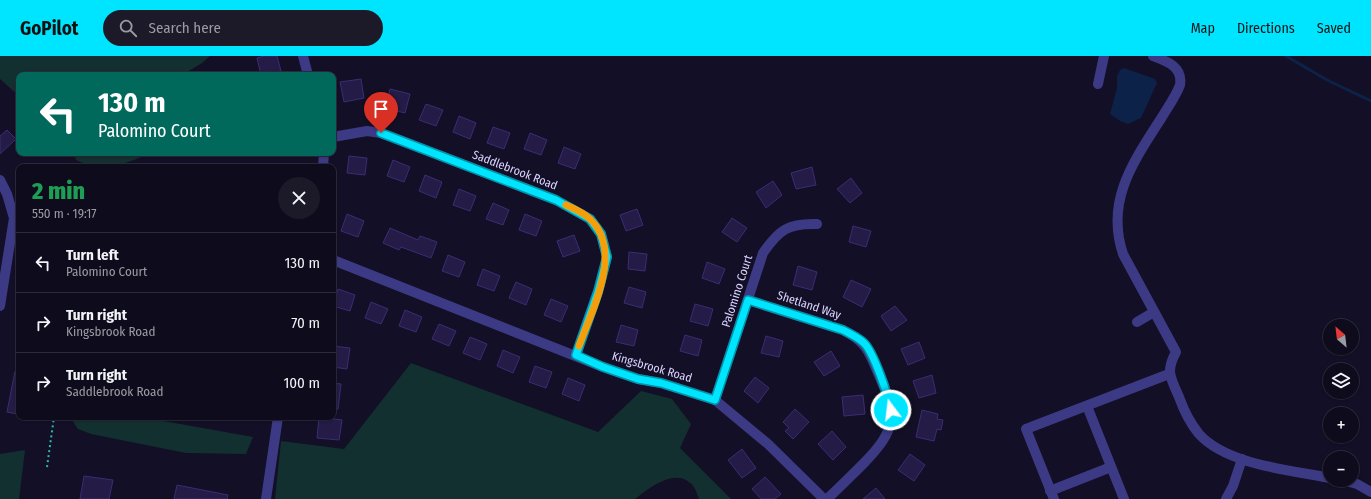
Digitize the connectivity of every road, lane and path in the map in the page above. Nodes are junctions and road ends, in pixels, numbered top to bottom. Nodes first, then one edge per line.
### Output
1 (303, 56) edge
2 (1104, 56) edge
3 (1153, 56) edge
4 (307, 72) edge
5 (1098, 84) dead end
6 (336, 136) edge
7 (0, 180) edge
8 (16, 219) edge
9 (817, 224) dead end
10 (336, 261) edge
11 (748, 300) junction
12 (0, 306) edge
13 (1154, 312) junction
14 (1137, 322) dead end
15 (576, 355) junction
16 (1169, 374) junction
17 (715, 400) junction
18 (1087, 406) junction
19 (54, 420) edge
20 (278, 420) edge
21 (1242, 459) junction
22 (47, 467) dead end
23 (1111, 467) junction
24 (1323, 476) edge
25 (1359, 485) edge
26 (1371, 492) edge
27 (1052, 495) edge
28 (266, 499) edge
29 (825, 499) edge
30 (1124, 499) edge
31 (1226, 499) edge

1 - 4 street
2 - 5 street
3 - 13 street
6 - 15 street, Saddlebrook Road
7 - 8 street
8 - 12 street
9 - 11 street, Palomino Court
10 - 15 street, Kingsbrook Road
11 - 17 street, Palomino Court
11 - 29 street, Shetland Way
13 - 14 street
13 - 16 street
15 - 17 street, Kingsbrook Road
16 - 18 street
16 - 21 street
17 - 29 street, Kingsbrook Road
18 - 23 street
18 - 27 street
19 - 22 path
20 - 28 street
21 - 24 street
21 - 31 street
23 - 27 street
23 - 30 street
25 - 26 street

